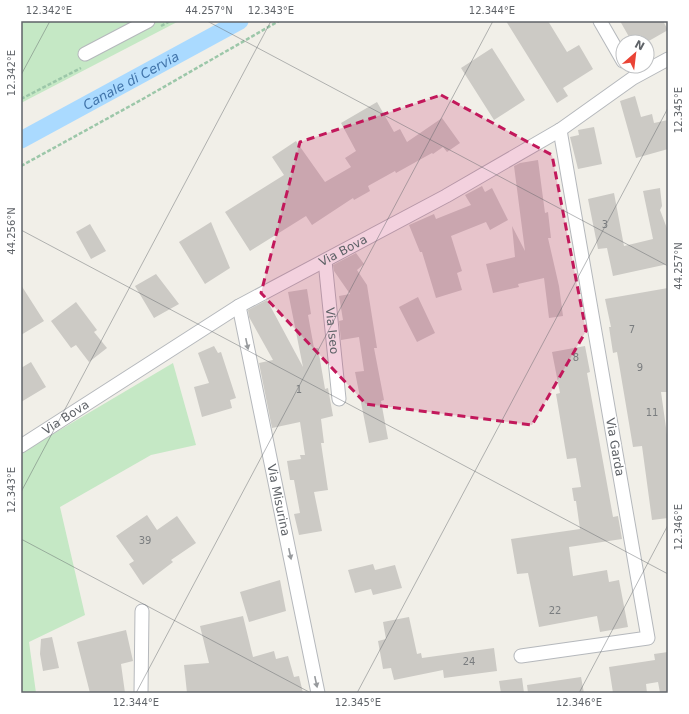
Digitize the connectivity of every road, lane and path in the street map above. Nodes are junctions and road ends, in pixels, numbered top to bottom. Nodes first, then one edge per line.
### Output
1 (148, 21) edge
2 (279, 21) edge
3 (600, 21) edge
4 (615, 47) edge
5 (85, 54) dead end
6 (668, 59) edge
7 (631, 74) edge
8 (633, 78) junction
9 (560, 130) junction
10 (21, 166) edge
11 (326, 261) junction
12 (239, 306) junction
13 (339, 399) dead end
14 (21, 446) edge
15 (142, 611) dead end
16 (521, 656) dead end
17 (141, 693) edge
18 (318, 693) edge

1 - 5 street
2 - 10 path
3 - 4 street
6 - 8 street, Via Bova
7 - 8 street
8 - 9 street, Via Bova
9 - 11 street, Via Bova
9 - 16 street, Via Garda
11 - 12 street, Via Bova
11 - 13 street, Via Iseo
12 - 14 street, Via Bova
12 -> 18 street, Via Misurina
15 - 17 street

